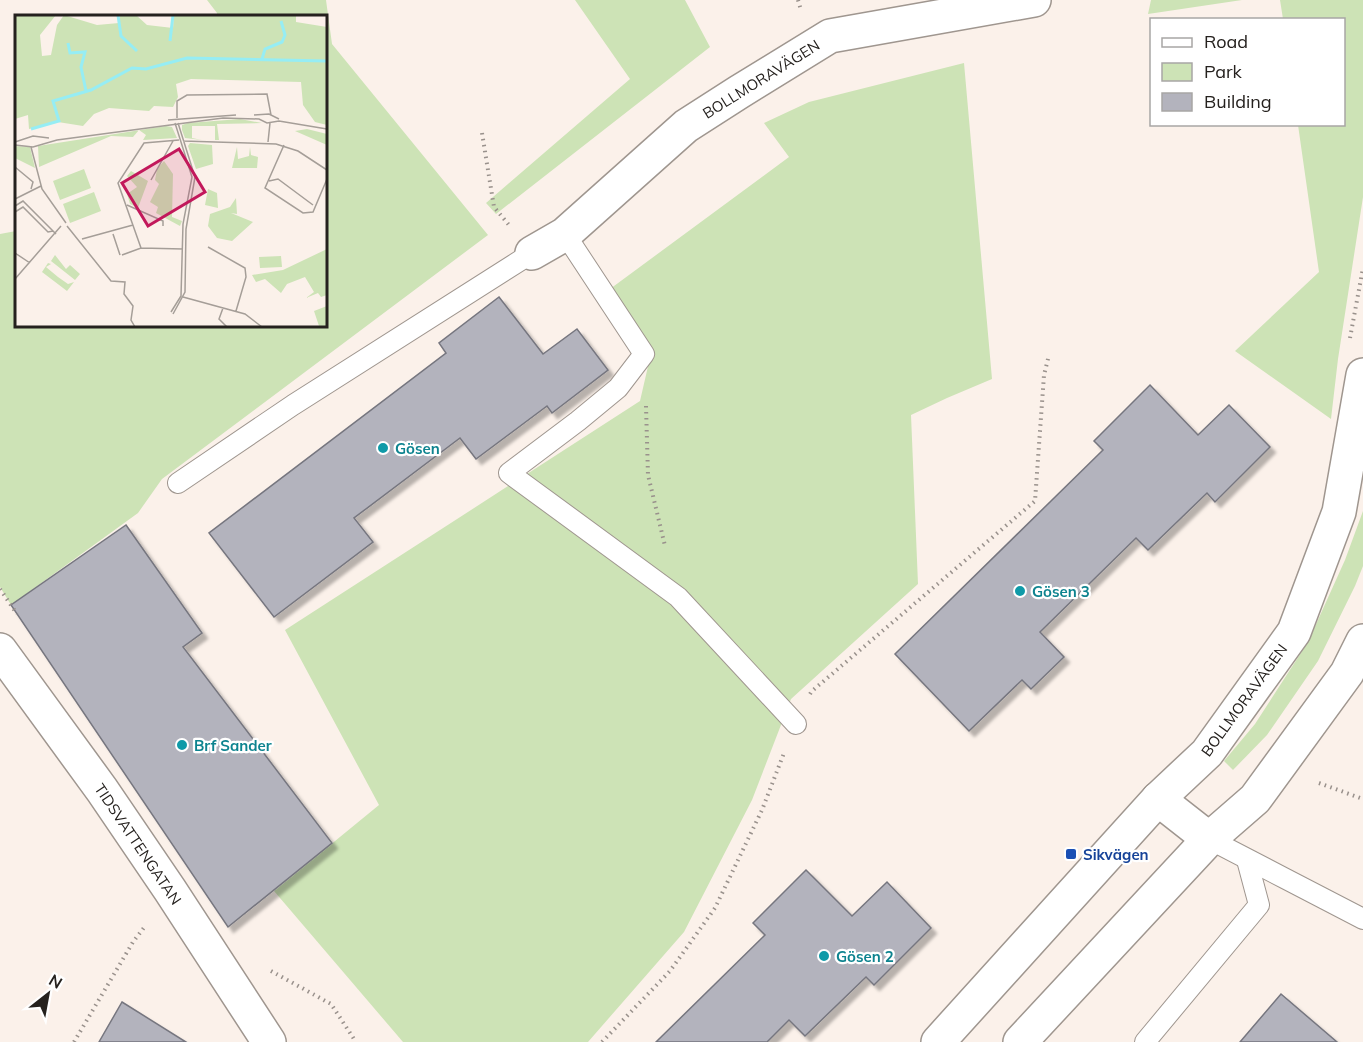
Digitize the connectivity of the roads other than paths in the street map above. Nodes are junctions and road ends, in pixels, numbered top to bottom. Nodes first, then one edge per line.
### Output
1 (1034, 0) edge
2 (565, 234) junction
3 (532, 254) joint
4 (1363, 375) edge
5 (178, 483) dead end
6 (1363, 641) edge
7 (0, 650) edge
8 (796, 724) road end
9 (1158, 799) junction
10 (1209, 839) junction
11 (1247, 860) junction
12 (1363, 919) edge
13 (269, 1042) edge
14 (938, 1042) edge
15 (1020, 1042) edge
16 (1145, 1042) edge

1 - 2 street, BOLLMORAVÄGEN
2 - 3 street, BOLLMORAVÄGEN
2 - 8 lane
3 - 5 lane
4 - 9 street, BOLLMORAVÄGEN
6 - 10 street
7 - 13 street, TIDSVATTENGATAN
9 - 10 street
9 - 14 street, BOLLMORAVÄGEN
10 - 11 lane
10 - 15 street
11 - 12 lane
11 - 16 lane

